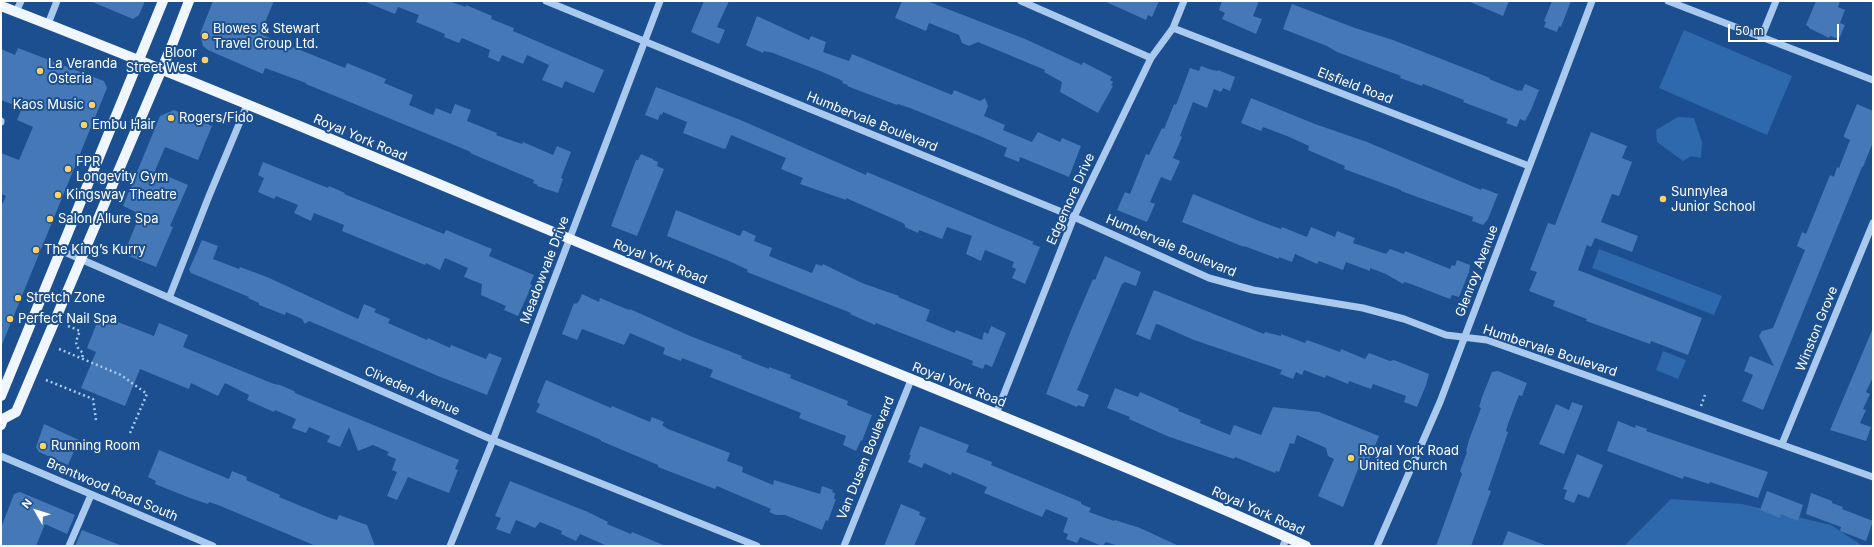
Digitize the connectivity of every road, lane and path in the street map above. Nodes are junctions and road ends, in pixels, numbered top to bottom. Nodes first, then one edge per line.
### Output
1 (21, 1) edge
2 (57, 1) edge
3 (163, 1) edge
4 (189, 1) edge
5 (546, 1) edge
6 (660, 1) edge
7 (1021, 1) edge
8 (1184, 1) edge
9 (1592, 1) edge
10 (1668, 1) edge
11 (1776, 1) edge
12 (1, 4) edge
13 (16, 12) junction
14 (48, 24) junction
15 (1173, 28) junction
16 (1761, 38) junction
17 (644, 41) junction
18 (1152, 58) junction
19 (139, 60) junction
20 (162, 69) junction
21 (1873, 80) edge
22 (247, 105) junction
23 (1529, 166) junction
24 (1074, 217) junction
25 (1873, 223) edge
26 (569, 239) junction
27 (60, 250) junction
28 (82, 260) junction
29 (169, 298) junction
30 (68, 326) dead end
31 (1465, 337) junction
32 (58, 349) dead end
33 (82, 359) junction
34 (46, 380) dead end
35 (911, 380) junction
36 (1, 396) edge
37 (996, 414) junction
38 (2, 419) edge
39 (96, 420) dead end
40 (130, 434) dead end
41 (493, 440) junction
42 (1782, 444) junction
43 (1, 456) edge
44 (1873, 477) edge
45 (91, 495) junction
46 (1285, 542) edge
47 (69, 546) edge
48 (213, 546) edge
49 (450, 546) edge
50 (757, 546) edge
51 (844, 546) edge
52 (1306, 546) edge
53 (1377, 546) edge

1 - 13 street
2 - 14 street
3 - 19 main road
4 - 20 main road
5 - 17 street, Humbervale Boulevard
6 - 17 street, Meadowvale Drive
7 - 18 street
8 - 15 street, Edgemore Drive
9 - 23 street, Glenroy Avenue
10 - 16 street
11 - 16 street
12 - 13 main road, Royal York Road
13 - 14 main road, Royal York Road
14 - 19 main road, Royal York Road
15 - 18 street, Edgemore Drive
15 - 23 street, Elsfield Road
16 - 21 street
17 - 24 street, Humbervale Boulevard
17 - 26 street, Meadowvale Drive
18 - 24 street, Edgemore Drive
19 - 20 main road, Royal York Road
19 - 27 main road
20 - 22 main road, Royal York Road
20 - 28 main road
22 - 26 main road, Royal York Road
22 - 29 street
23 - 31 street, Glenroy Avenue
24 - 31 street, Humbervale Boulevard
24 - 37 street, Edgemore Drive
25 - 42 street, Winston Grove
26 - 35 main road, Royal York Road
26 - 41 street, Meadowvale Drive
27 - 28 street, Cliveden Avenue
27 - 36 main road
28 - 29 street, Cliveden Avenue
28 - 38 main road
29 - 41 street, Cliveden Avenue
30 - 33 path
31 - 42 street, Humbervale Boulevard
31 - 53 street, Glenroy Avenue
32 - 33 path
33 - 40 path
34 - 39 path
35 - 37 main road, Royal York Road
35 - 51 street, Van Dusen Boulevard
37 - 46 main road, Royal York Road
41 - 49 street, Meadowvale Drive
41 - 50 street, Cliveden Avenue
42 - 44 street, Humbervale Boulevard
43 - 45 street, Brentwood Road South
45 - 47 street
45 - 48 street, Brentwood Road South
46 - 52 main road, Royal York Road

